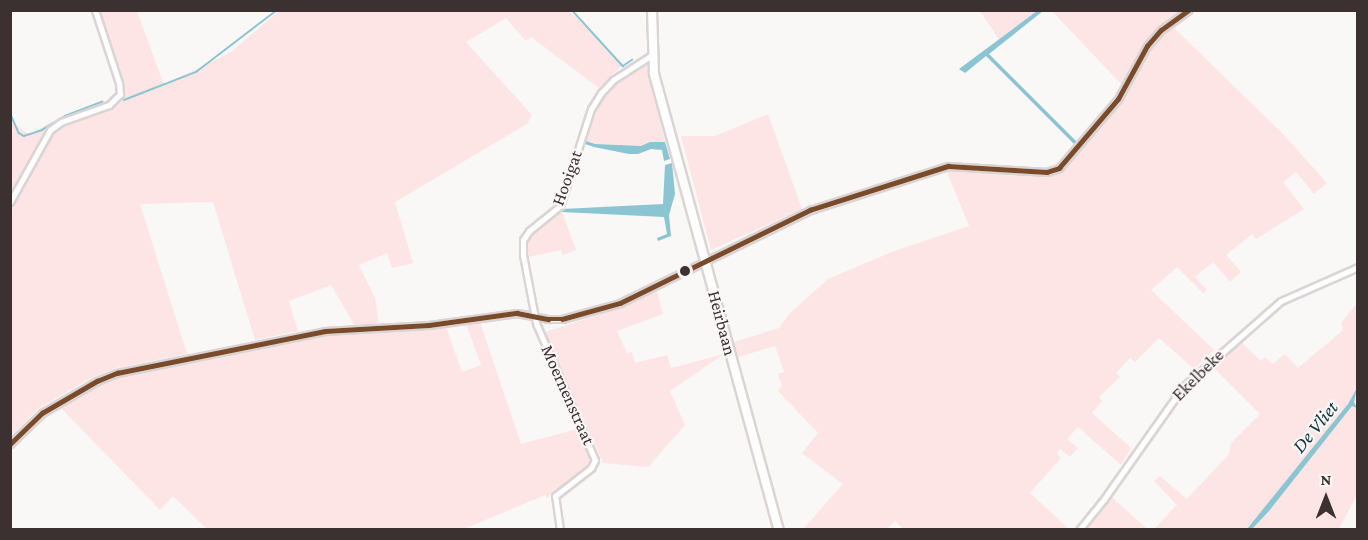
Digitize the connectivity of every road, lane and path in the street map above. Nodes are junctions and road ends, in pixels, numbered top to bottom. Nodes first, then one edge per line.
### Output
1 (94, 10) edge
2 (652, 10) edge
3 (1189, 10) edge
4 (652, 55) junction
5 (10, 202) edge
6 (705, 263) junction
7 (1358, 267) edge
8 (534, 315) junction
9 (10, 444) edge
10 (560, 530) edge
11 (779, 530) edge
12 (1079, 530) edge

1 - 5 street
2 - 4 main road, Heirbaan
3 - 6 street
4 - 6 main road, Heirbaan
4 - 8 street, Hooigat
6 - 8 street
6 - 11 main road, Heirbaan
7 - 12 street, Ekelbeke
8 - 9 street
8 - 10 street, Moernenstraat

